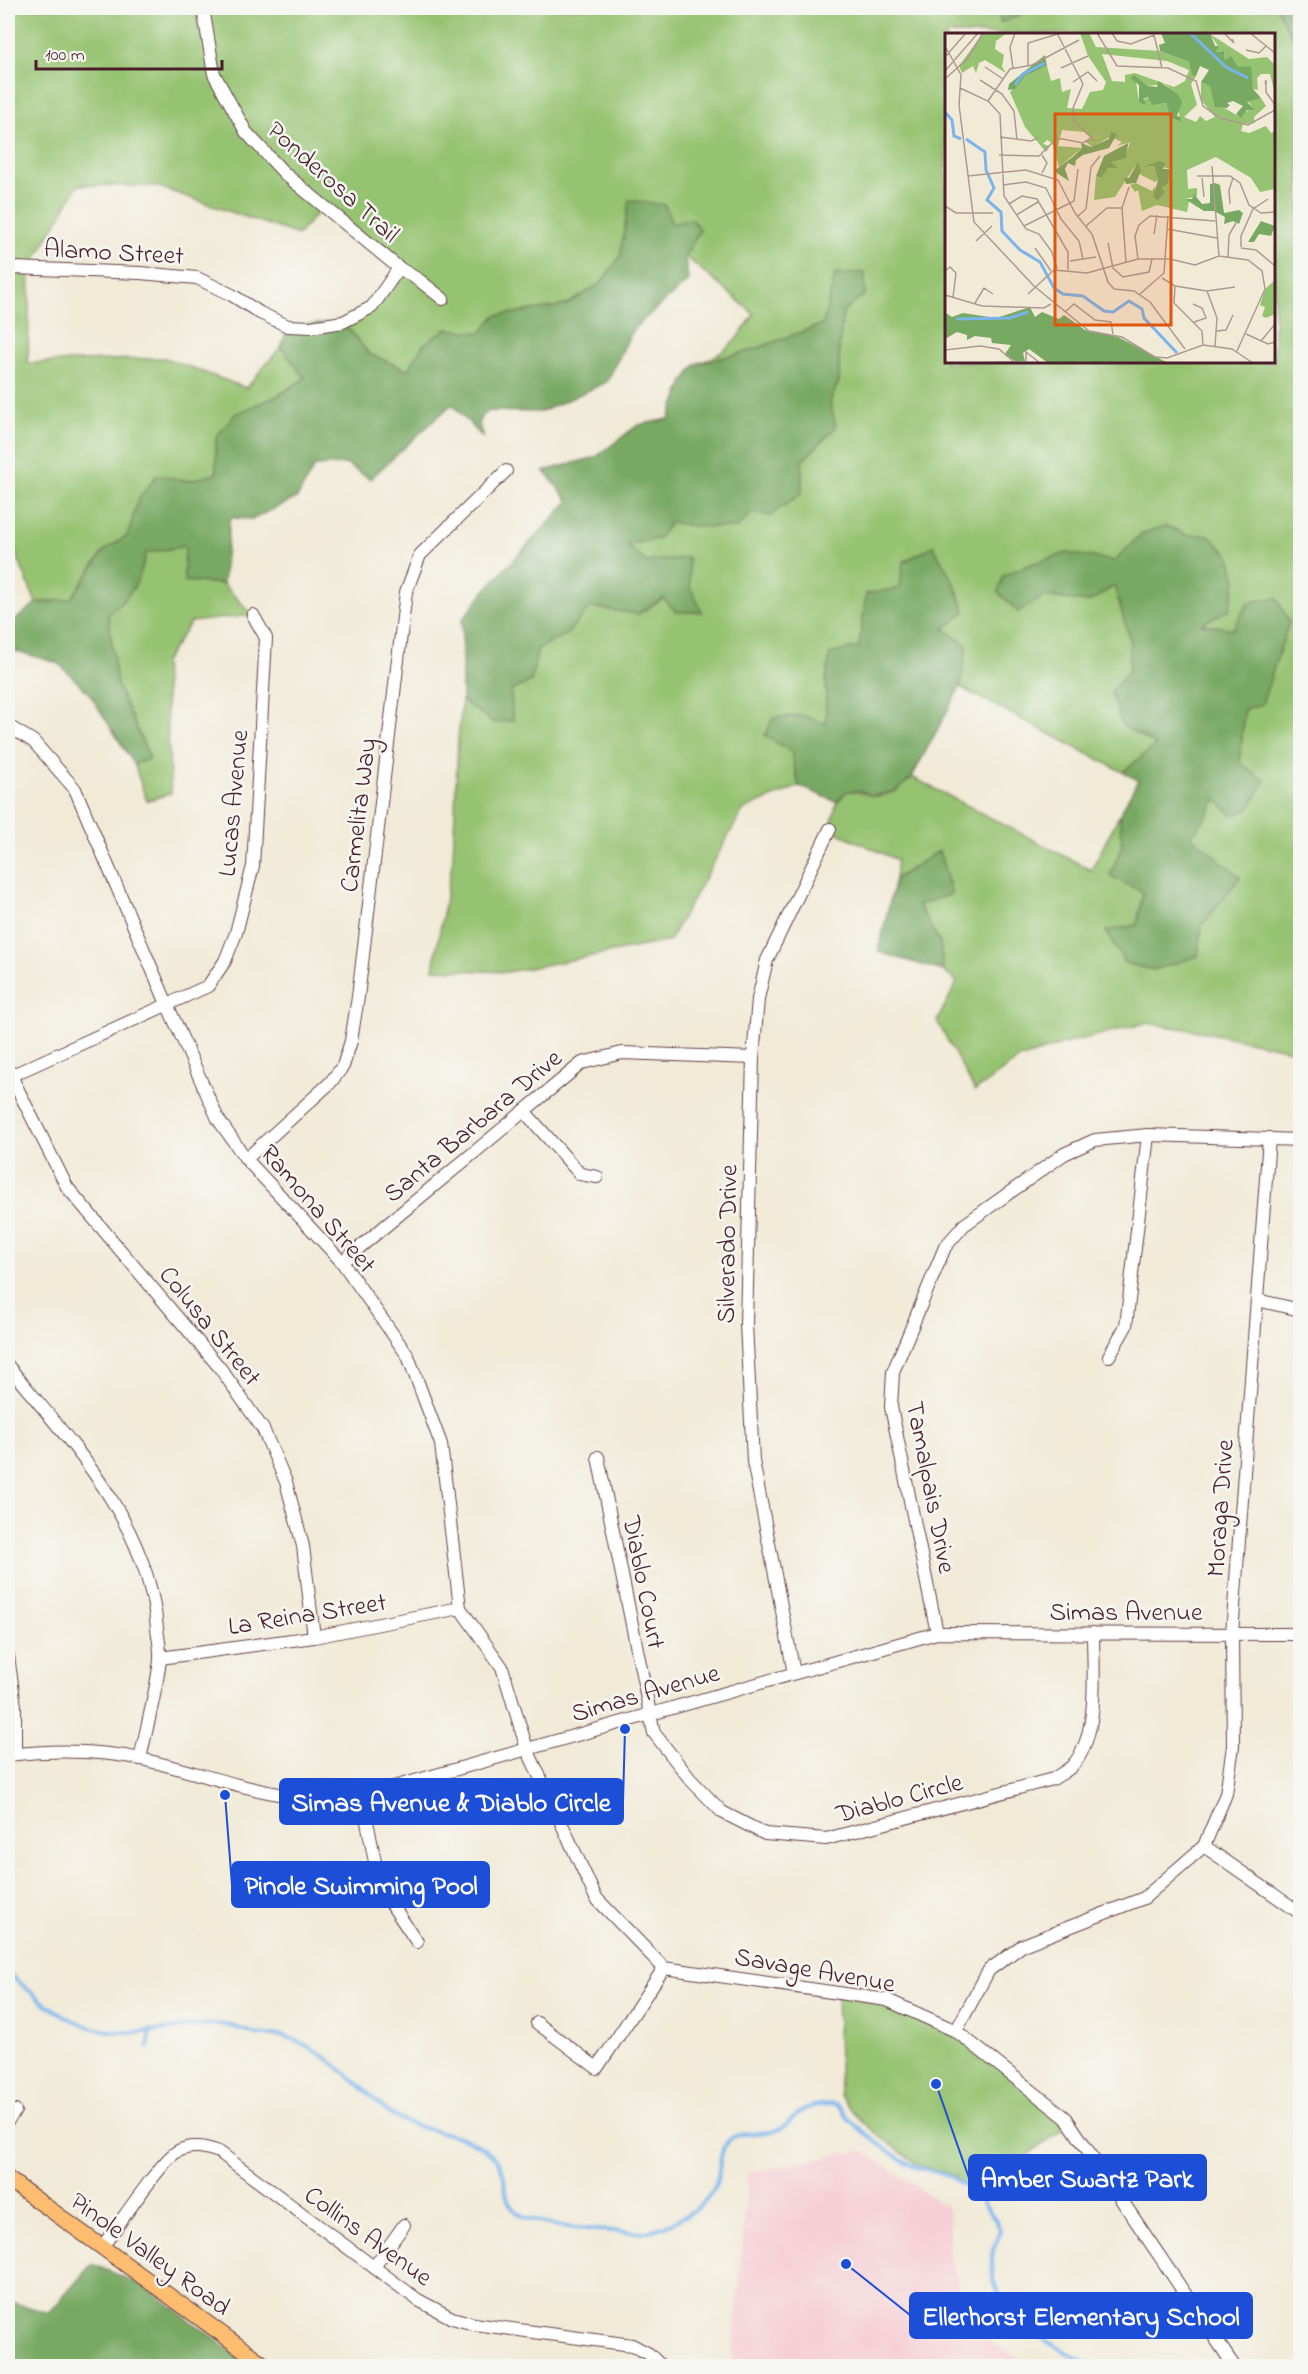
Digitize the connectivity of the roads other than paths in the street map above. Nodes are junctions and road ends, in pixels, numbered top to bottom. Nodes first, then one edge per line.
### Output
1 (203, 8) edge
2 (399, 268) junction
3 (8, 271) edge
4 (442, 299) dead end
5 (506, 471) dead end
6 (253, 615) dead end
7 (8, 726) edge
8 (830, 829) dead end
9 (167, 1005) junction
10 (753, 1058) junction
11 (8, 1074) edge
12 (525, 1112) junction
13 (1148, 1135) junction
14 (1269, 1138) junction
15 (1300, 1140) edge
16 (246, 1159) junction
17 (597, 1177) dead end
18 (342, 1263) junction
19 (1257, 1300) junction
20 (1300, 1310) edge
21 (1109, 1356) dead end
22 (8, 1366) edge
23 (598, 1457) dead end
24 (460, 1608) junction
25 (937, 1633) junction
26 (1093, 1633) junction
27 (1232, 1634) junction
28 (1300, 1636) edge
29 (314, 1637) junction
30 (8, 1656) edge
31 (160, 1658) junction
32 (794, 1673) junction
33 (649, 1715) junction
34 (527, 1749) junction
35 (11, 1755) edge
36 (140, 1759) junction
37 (362, 1796) junction
38 (1204, 1846) junction
39 (1300, 1913) edge
40 (417, 1942) dead end
41 (664, 1968) junction
42 (537, 2023) dead end
43 (956, 2031) junction
44 (8, 2179) edge
45 (404, 2225) dead end
46 (102, 2247) junction
47 (374, 2267) junction
48 (266, 2367) edge
49 (661, 2367) edge
50 (1234, 2367) edge

1 - 2 street, Ponderosa Trail
2 - 3 street, Alamo Street
2 - 4 street, Ponderosa Trail
5 - 16 street, Carmelita Way
6 - 9 street, Lucas Avenue
7 - 9 street, Ramona Street
8 - 10 street, Silverado Drive
9 - 11 street, Lucas Avenue
9 - 16 street, Ramona Street
10 - 12 street, Santa Barbara Drive
10 - 32 street, Silverado Drive
11 - 29 street, Colusa Street
12 - 17 street
12 - 18 street, Santa Barbara Drive
13 - 14 street, Tamalpais Drive
13 - 21 street
13 - 25 street, Tamalpais Drive
14 - 15 street, Tamalpais Drive
14 - 19 street, Moraga Drive
16 - 18 street, Ramona Street
18 - 24 street, Ramona Street
19 - 20 street
19 - 27 street, Moraga Drive
22 - 31 street
23 - 33 street, Diablo Court
24 - 29 street, La Reina Street
24 - 34 street, Ramona Street
25 - 26 street, Simas Avenue
25 - 32 street, Simas Avenue
26 - 27 street, Simas Avenue
26 - 33 street, Diablo Circle
27 - 28 street, Simas Avenue
27 - 38 street, Moraga Drive
29 - 31 street, La Reina Street
30 - 35 street
31 - 36 street
32 - 33 street, Simas Avenue
33 - 34 street, Simas Avenue
34 - 37 street, Simas Avenue
34 - 41 street
35 - 36 street, Simas Avenue
36 - 37 street, Simas Avenue
37 - 40 street
38 - 39 street
38 - 43 street, Moraga Drive
41 - 42 street
41 - 43 street, Savage Avenue
43 - 50 street, Savage Avenue
44 - 46 main road, Pinole Valley Road
45 - 47 street
46 - 47 street, Collins Avenue
46 - 48 main road, Pinole Valley Road
47 - 49 street, Collins Avenue

